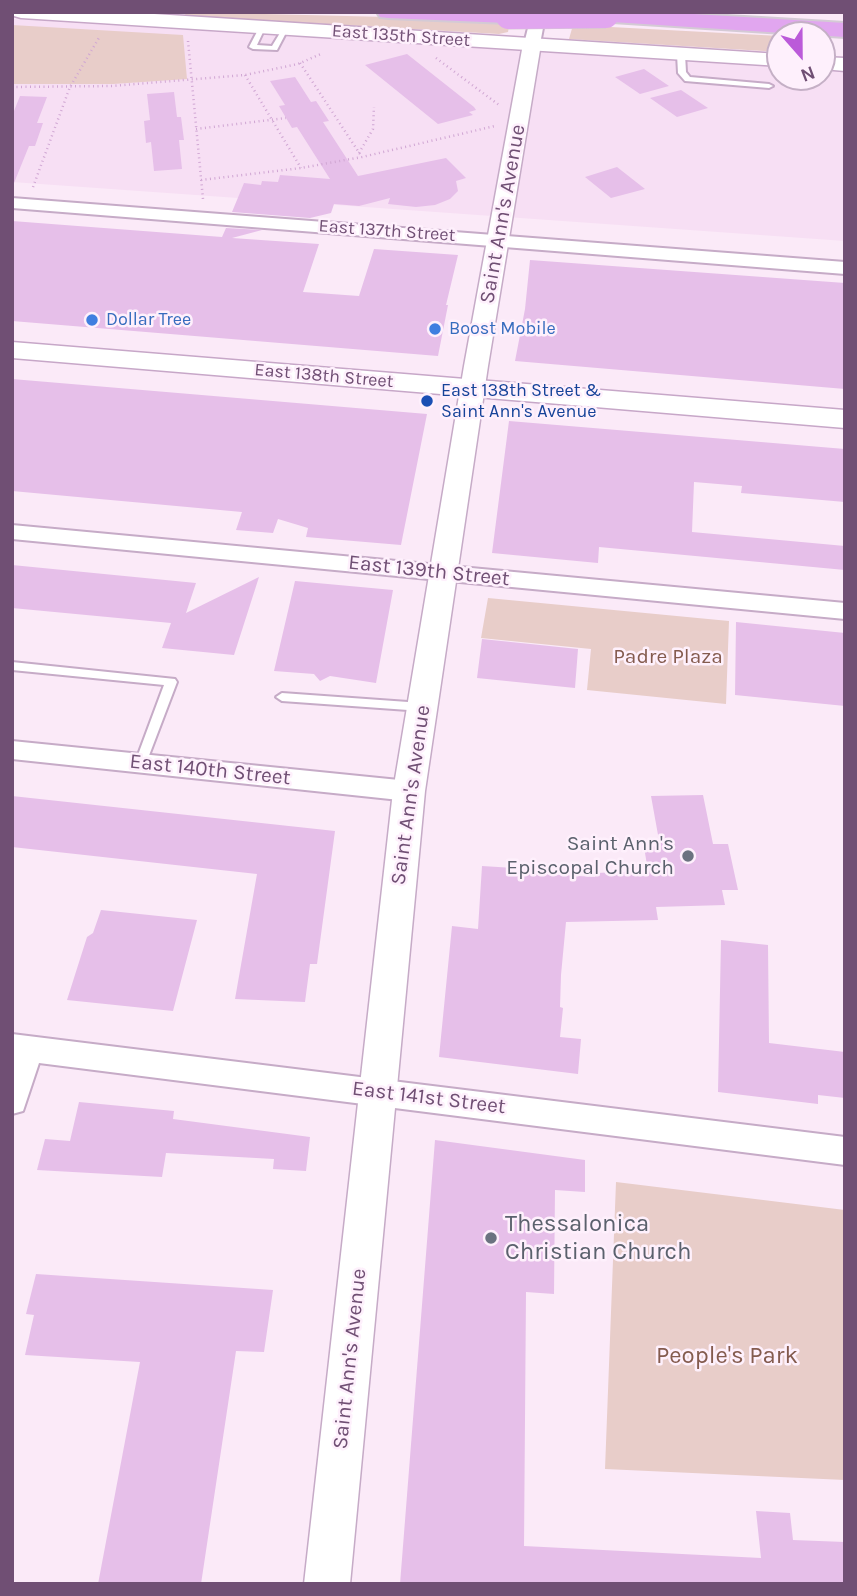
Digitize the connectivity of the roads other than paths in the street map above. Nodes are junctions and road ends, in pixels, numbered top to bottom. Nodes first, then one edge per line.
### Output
1 (21, 12) edge
2 (388, 12) edge
3 (539, 12) edge
4 (550, 12) edge
5 (753, 12) edge
6 (821, 12) edge
7 (606, 16) junction
8 (845, 16) edge
9 (845, 30) edge
10 (532, 44) junction
11 (681, 54) junction
12 (766, 60) edge
13 (766, 86) edge
14 (19, 204) edge
15 (497, 239) junction
16 (845, 268) edge
17 (12, 350) edge
18 (472, 388) junction
19 (845, 419) edge
20 (12, 532) edge
21 (443, 572) junction
22 (845, 611) edge
23 (12, 666) edge
24 (282, 697) dead end
25 (423, 708) junction
26 (12, 750) edge
27 (141, 763) junction
28 (409, 791) junction
29 (20, 1048) edge
30 (377, 1091) junction
31 (12, 1101) edge
32 (845, 1151) edge
33 (327, 1584) edge

1 - 10 main road, East 135th Street
2 - 7 highway, bridge
3 - 10 street, Saint Ann's Avenue
4 - 7 highway, bridge
5 - 8 highway
6 - 8 highway
7 - 9 highway
10 - 11 main road, East 135th Street
10 - 15 street, Saint Ann's Avenue
11 - 12 main road, East 135th Street
11 - 13 lane
14 - 15 street, East 137th Street
15 - 16 street, East 137th Street
15 - 18 street, Saint Ann's Avenue
17 - 18 main road, East 138th Street
18 - 19 main road, East 138th Street
18 - 21 street, Saint Ann's Avenue
20 - 21 street, East 139th Street
21 - 22 street, East 139th Street
21 - 25 street, Saint Ann's Avenue
23 - 27 lane
24 - 25 lane
25 - 28 street, Saint Ann's Avenue
26 - 27 street, East 140th Street
27 - 28 street, East 140th Street
28 - 30 street, Saint Ann's Avenue
29 - 30 street, East 141st Street
29 - 31 street
30 - 32 street, East 141st Street
30 - 33 street, Saint Ann's Avenue

